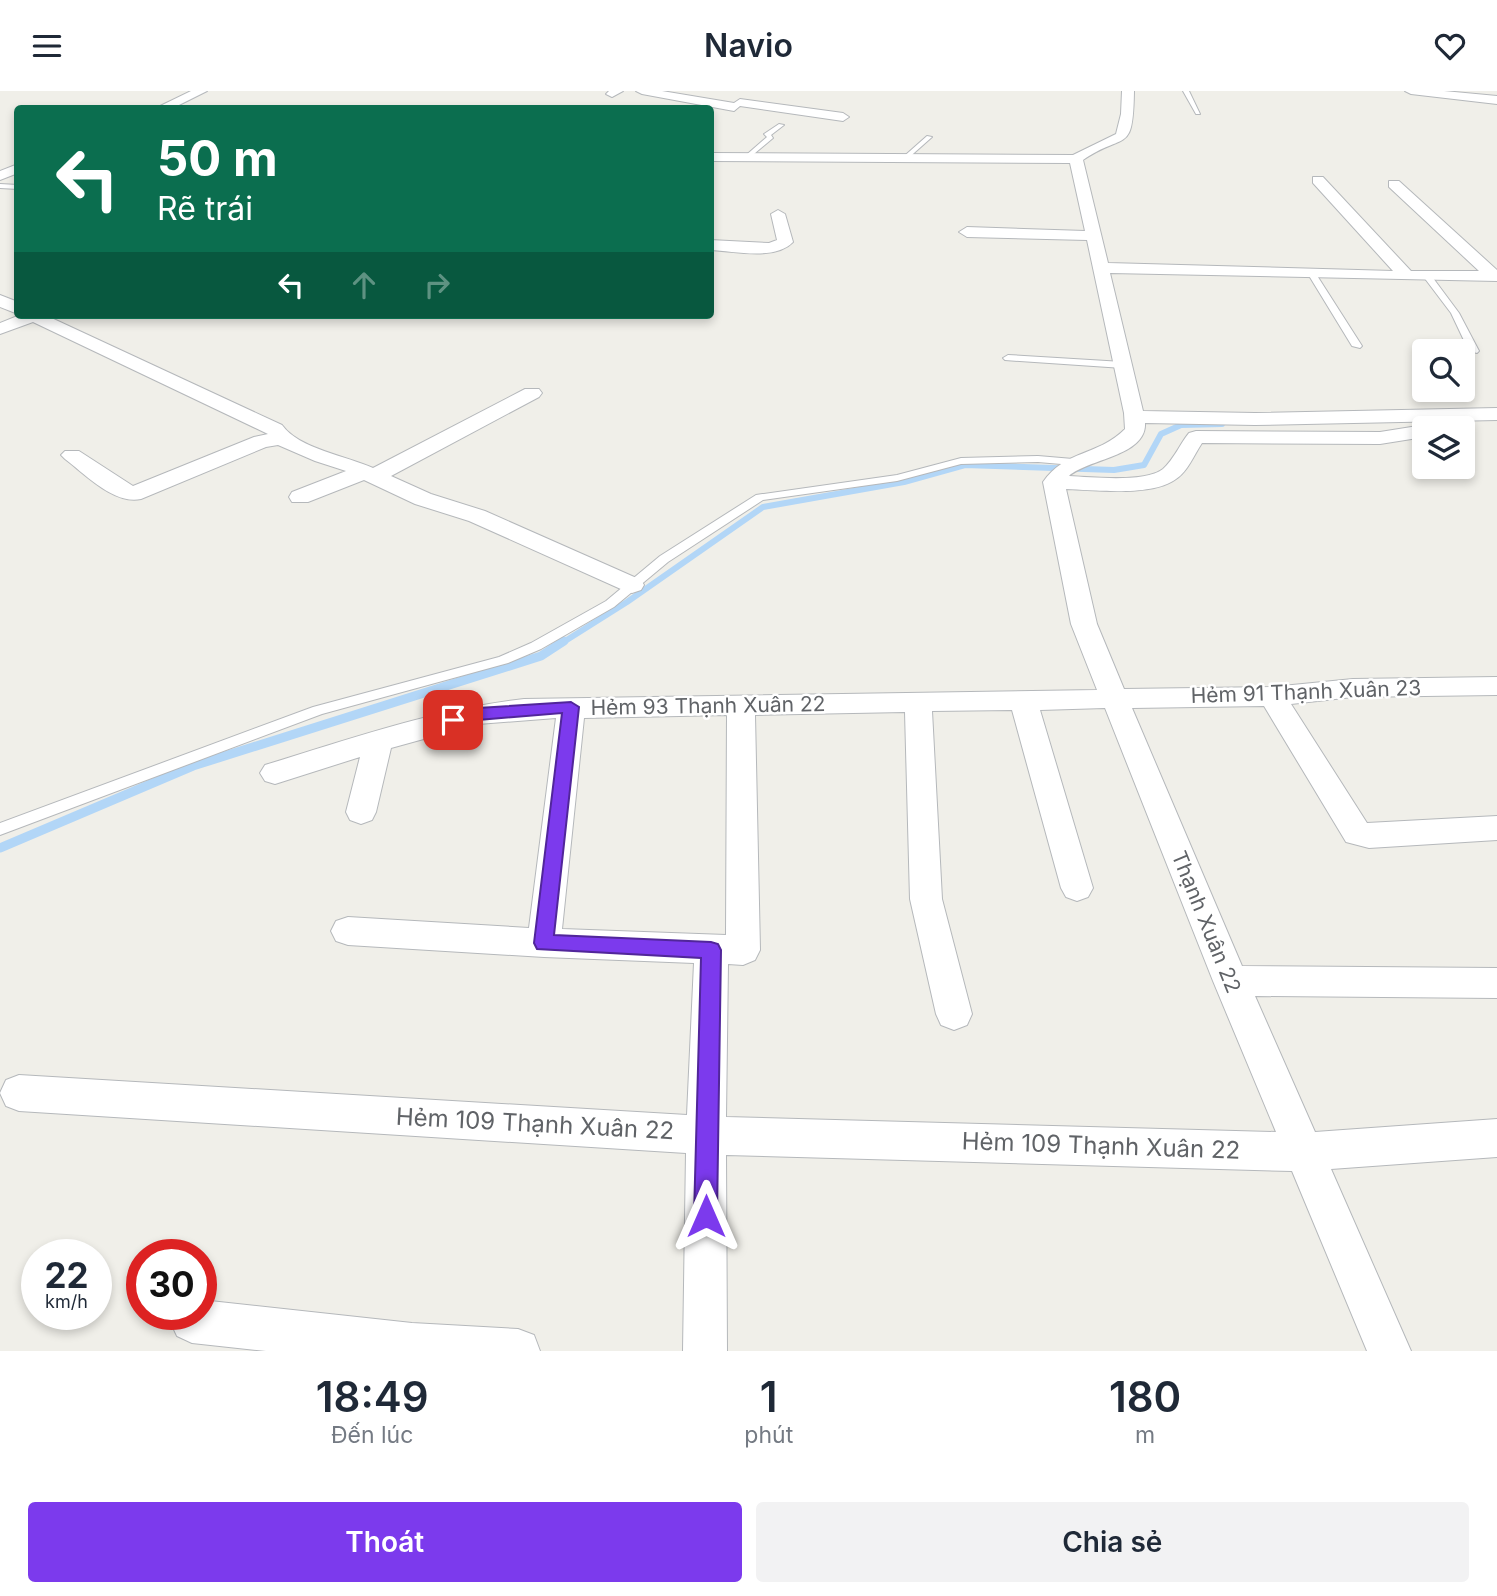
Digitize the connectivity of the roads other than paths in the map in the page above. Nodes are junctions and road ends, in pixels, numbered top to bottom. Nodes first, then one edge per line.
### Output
1 (201, 91) edge
2 (642, 91) edge
3 (759, 91) edge
4 (1128, 91) edge
5 (1186, 91) edge
6 (1411, 91) edge
7 (1451, 91) edge
8 (1497, 98) edge
9 (169, 105) edge
10 (737, 105) junction
11 (1198, 114) dead end
12 (843, 117) dead end
13 (717, 118) dead end
14 (781, 125) dead end
15 (929, 137) dead end
16 (714, 157) edge
17 (746, 157) junction
18 (1076, 159) junction
19 (903, 160) junction
20 (1318, 180) dead end
21 (1394, 184) dead end
22 (778, 214) dead end
23 (968, 232) dead end
24 (1094, 236) junction
25 (714, 245) edge
26 (1101, 268) junction
27 (1312, 274) junction
28 (1407, 276) junction
29 (1427, 276) junction
30 (1496, 276) edge
31 (20, 319) edge
32 (41, 319) edge
33 (0, 329) edge
34 (1468, 339) edge
35 (1357, 347) dead end
36 (1008, 358) dead end
37 (1123, 365) junction
38 (532, 393) dead end
39 (1497, 414) edge
40 (1134, 416) junction
41 (1475, 431) edge
42 (1497, 432) edge
43 (1412, 433) edge
44 (281, 438) junction
45 (72, 455) dead end
46 (1073, 462) junction
47 (369, 474) junction
48 (1054, 482) junction
49 (300, 497) dead end
50 (632, 585) junction
51 (1497, 686) edge
52 (1272, 696) junction
53 (1114, 698) junction
54 (1023, 699) junction
55 (919, 702) junction
56 (571, 707) junction
57 (741, 707) junction
58 (378, 741) junction
59 (275, 773) dead end
60 (361, 812) dead end
61 (1497, 828) edge
62 (0, 829) edge
63 (1077, 888) dead end
64 (348, 931) dead end
65 (544, 943) junction
66 (711, 950) junction
67 (1230, 981) junction
68 (1497, 983) edge
69 (954, 1014) dead end
70 (19, 1093) dead end
71 (706, 1135) junction
72 (1497, 1138) edge
73 (1303, 1152) junction
74 (217, 1324) edge
75 (518, 1351) edge
76 (705, 1351) edge
77 (1389, 1351) edge

1 - 9 street
2 - 10 street
3 - 10 street
4 - 18 street
5 - 11 lane
6 - 8 street
7 - 8 street
10 - 12 street
10 - 13 street
14 - 17 lane
15 - 19 lane
16 - 17 street
17 - 19 street
18 - 19 street
18 - 24 street
20 - 28 street
21 - 30 street
22 - 25 street
23 - 24 street
24 - 26 street
26 - 27 street
26 - 37 street
27 - 28 street
27 - 35 lane
28 - 29 street
29 - 30 street
29 - 34 lane
31 - 33 street
32 - 44 street
36 - 37 lane
37 - 40 street
38 - 47 street
39 - 40 street
40 - 46 street
41 - 42 street
43 - 48 street
44 - 45 street
44 - 47 street
46 - 48 street
46 - 50 lane
47 - 49 street
47 - 50 street
48 - 53 street, Thạnh Xuân 22
50 - 62 lane
51 - 52 street, Hẻm 91 Thạnh Xuân 23
52 - 53 street, Hẻm 91 Thạnh Xuân 23
52 - 61 street
53 - 54 street, Hẻm 93 Thạnh Xuân 22
53 - 67 street, Thạnh Xuân 22
54 - 55 street, Hẻm 93 Thạnh Xuân 22
54 - 63 street
55 - 57 street, Hẻm 93 Thạnh Xuân 22
55 - 69 street
56 - 57 street, Hẻm 93 Thạnh Xuân 22
56 - 58 street, Hẻm 93 Thạnh Xuân 22
56 - 65 street
57 - 66 street
58 - 59 street, Hẻm 93 Thạnh Xuân 22
58 - 60 street
64 - 65 street
65 - 66 street
66 - 71 street
67 - 68 street
67 - 73 street, Thạnh Xuân 22
70 - 71 street, Hẻm 109 Thạnh Xuân 22
71 - 73 street, Hẻm 109 Thạnh Xuân 22
71 - 76 street
72 - 73 street, Hẻm 109 Thạnh Xuân 22
73 - 77 street, Thạnh Xuân 22
74 - 75 street

